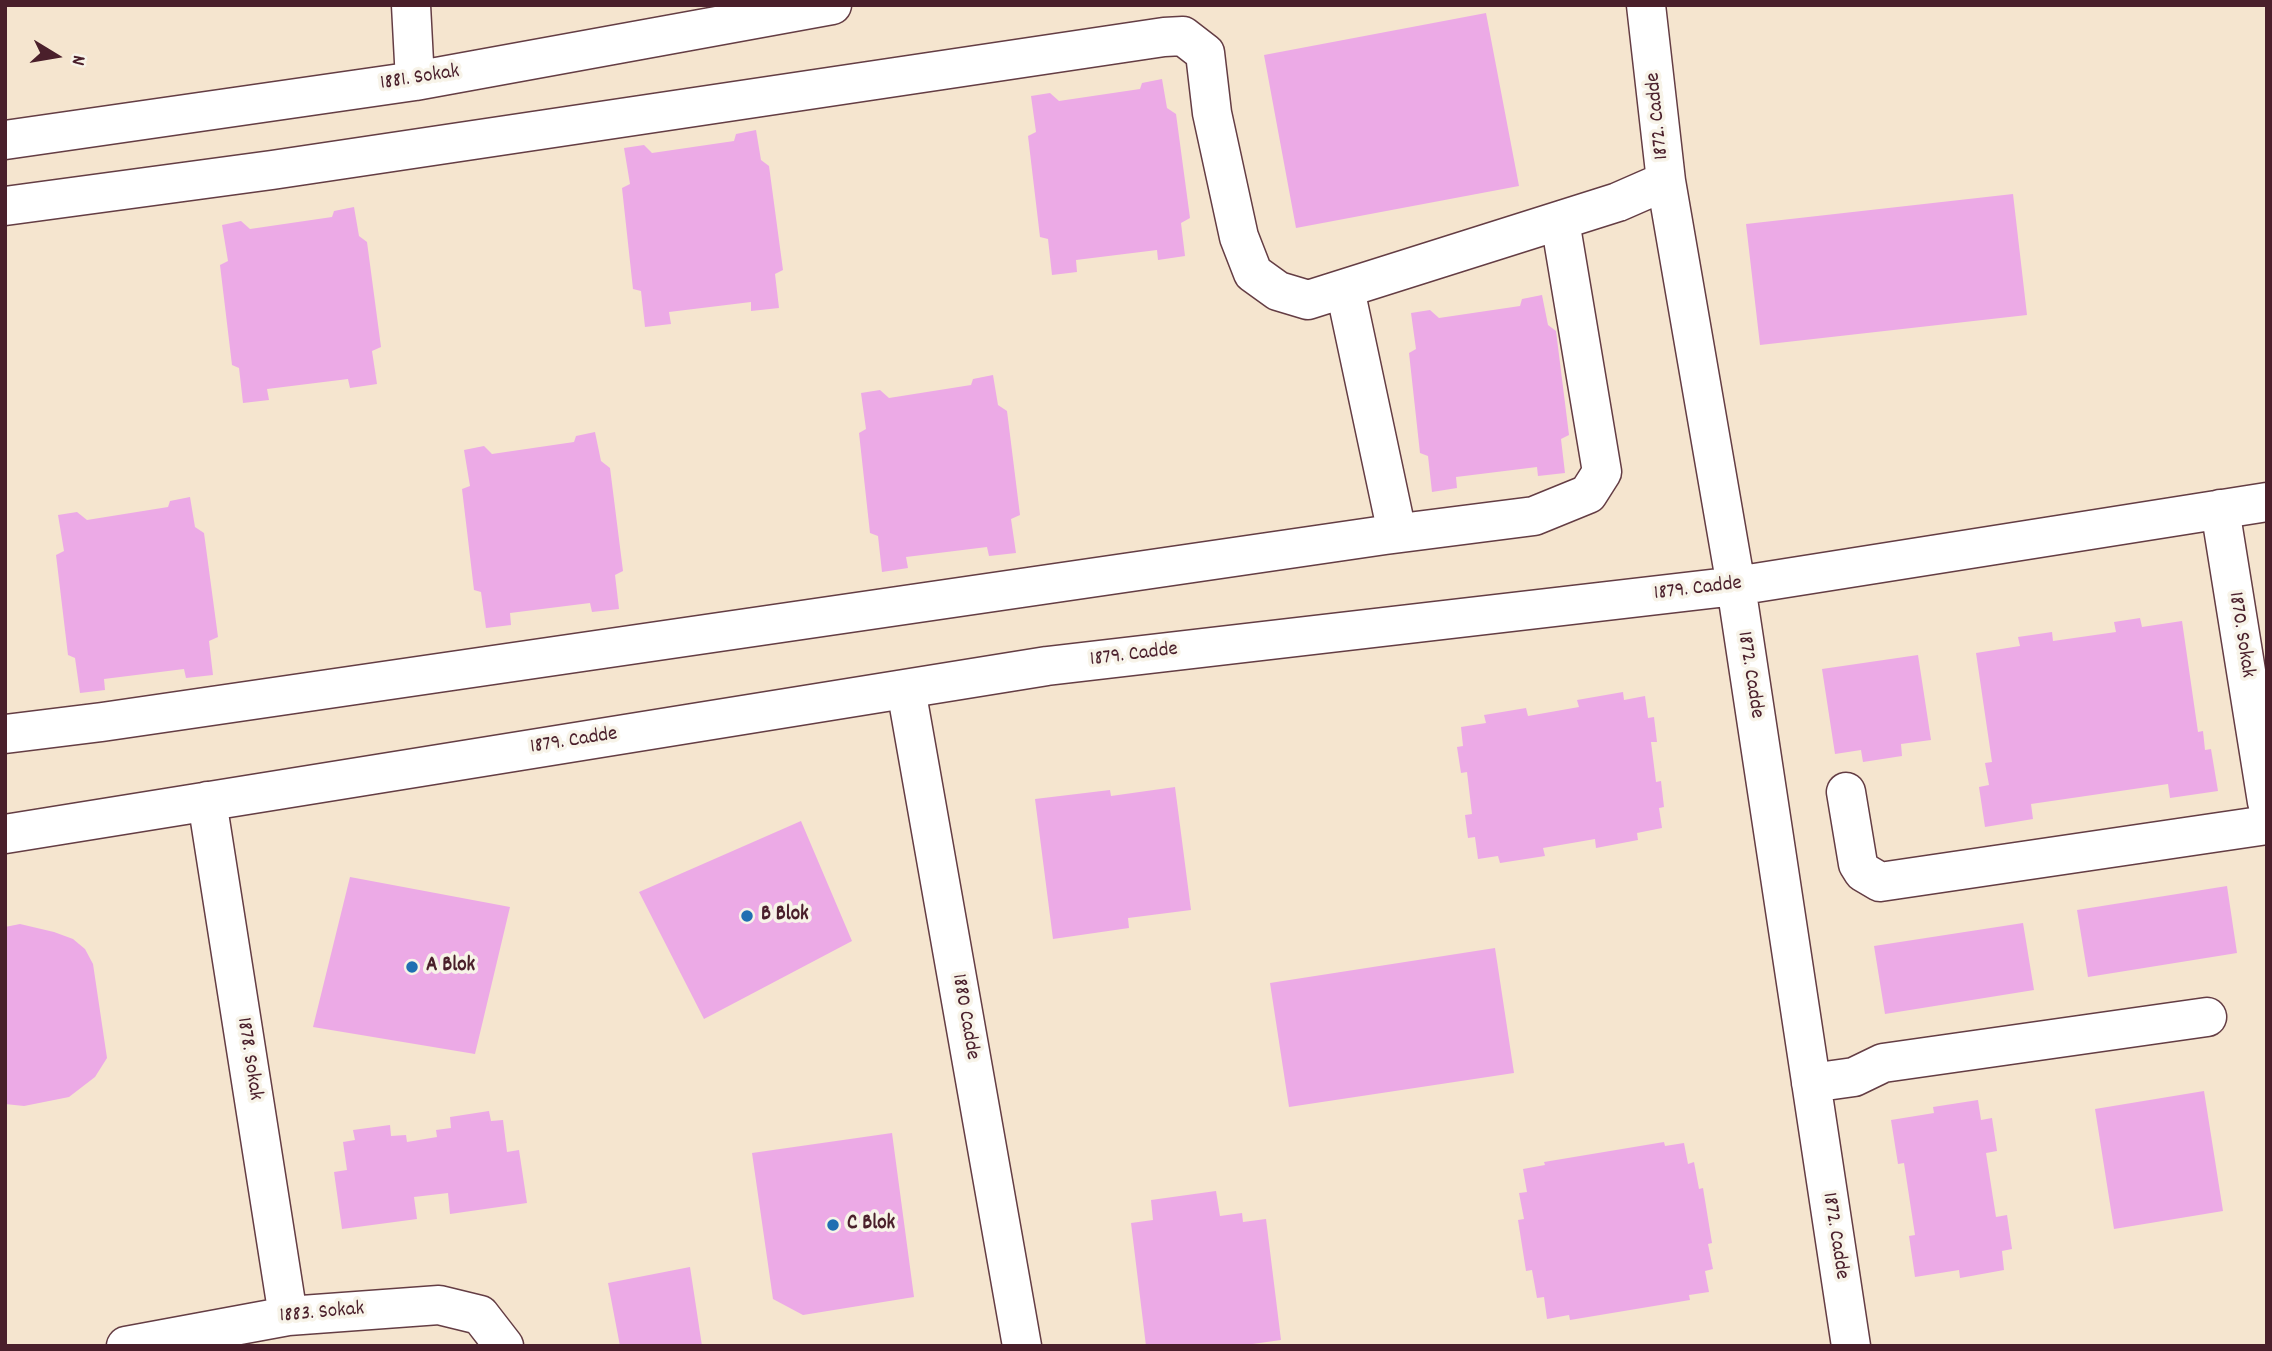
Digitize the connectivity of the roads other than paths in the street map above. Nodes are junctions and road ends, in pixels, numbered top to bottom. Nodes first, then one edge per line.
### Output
1 (411, 5) edge
2 (832, 5) edge
3 (1646, 5) edge
4 (415, 81) junction
5 (5, 140) edge
6 (1666, 181) junction
7 (5, 206) edge
8 (1560, 221) junction
9 (1345, 289) junction
10 (2267, 502) edge
11 (2220, 509) junction
12 (1397, 533) junction
13 (1736, 586) junction
14 (906, 689) junction
15 (5, 734) edge
16 (1846, 792) dead end
17 (207, 801) junction
18 (2267, 802) edge
19 (2267, 825) edge
20 (5, 834) edge
21 (2207, 1017) dead end
22 (1811, 1083) junction
23 (288, 1316) junction
24 (126, 1346) edge
25 (504, 1346) edge
26 (1021, 1346) edge
27 (1851, 1346) edge

1 - 4 street
2 - 4 street, 1881. Sokak
3 - 6 street, 1872. Cadde
4 - 5 street, 1881. Sokak
6 - 8 street
6 - 13 street, 1872. Cadde
7 - 9 street
8 - 9 street
8 - 12 street
9 - 12 street
10 - 11 street, 1879. Cadde
11 - 13 street, 1879. Cadde
11 - 18 street, 1870. Sokak
12 - 15 street
13 - 14 street, 1879. Cadde
13 - 22 street, 1872. Cadde
14 - 17 street, 1879. Cadde
14 - 26 street, 1880 Cadde
16 - 19 street
17 - 20 street, 1879. Cadde
17 - 23 street, 1878. Sokak
21 - 22 street
22 - 27 street, 1872. Cadde
23 - 24 street, 1883. Sokak
23 - 25 street, 1883. Sokak

